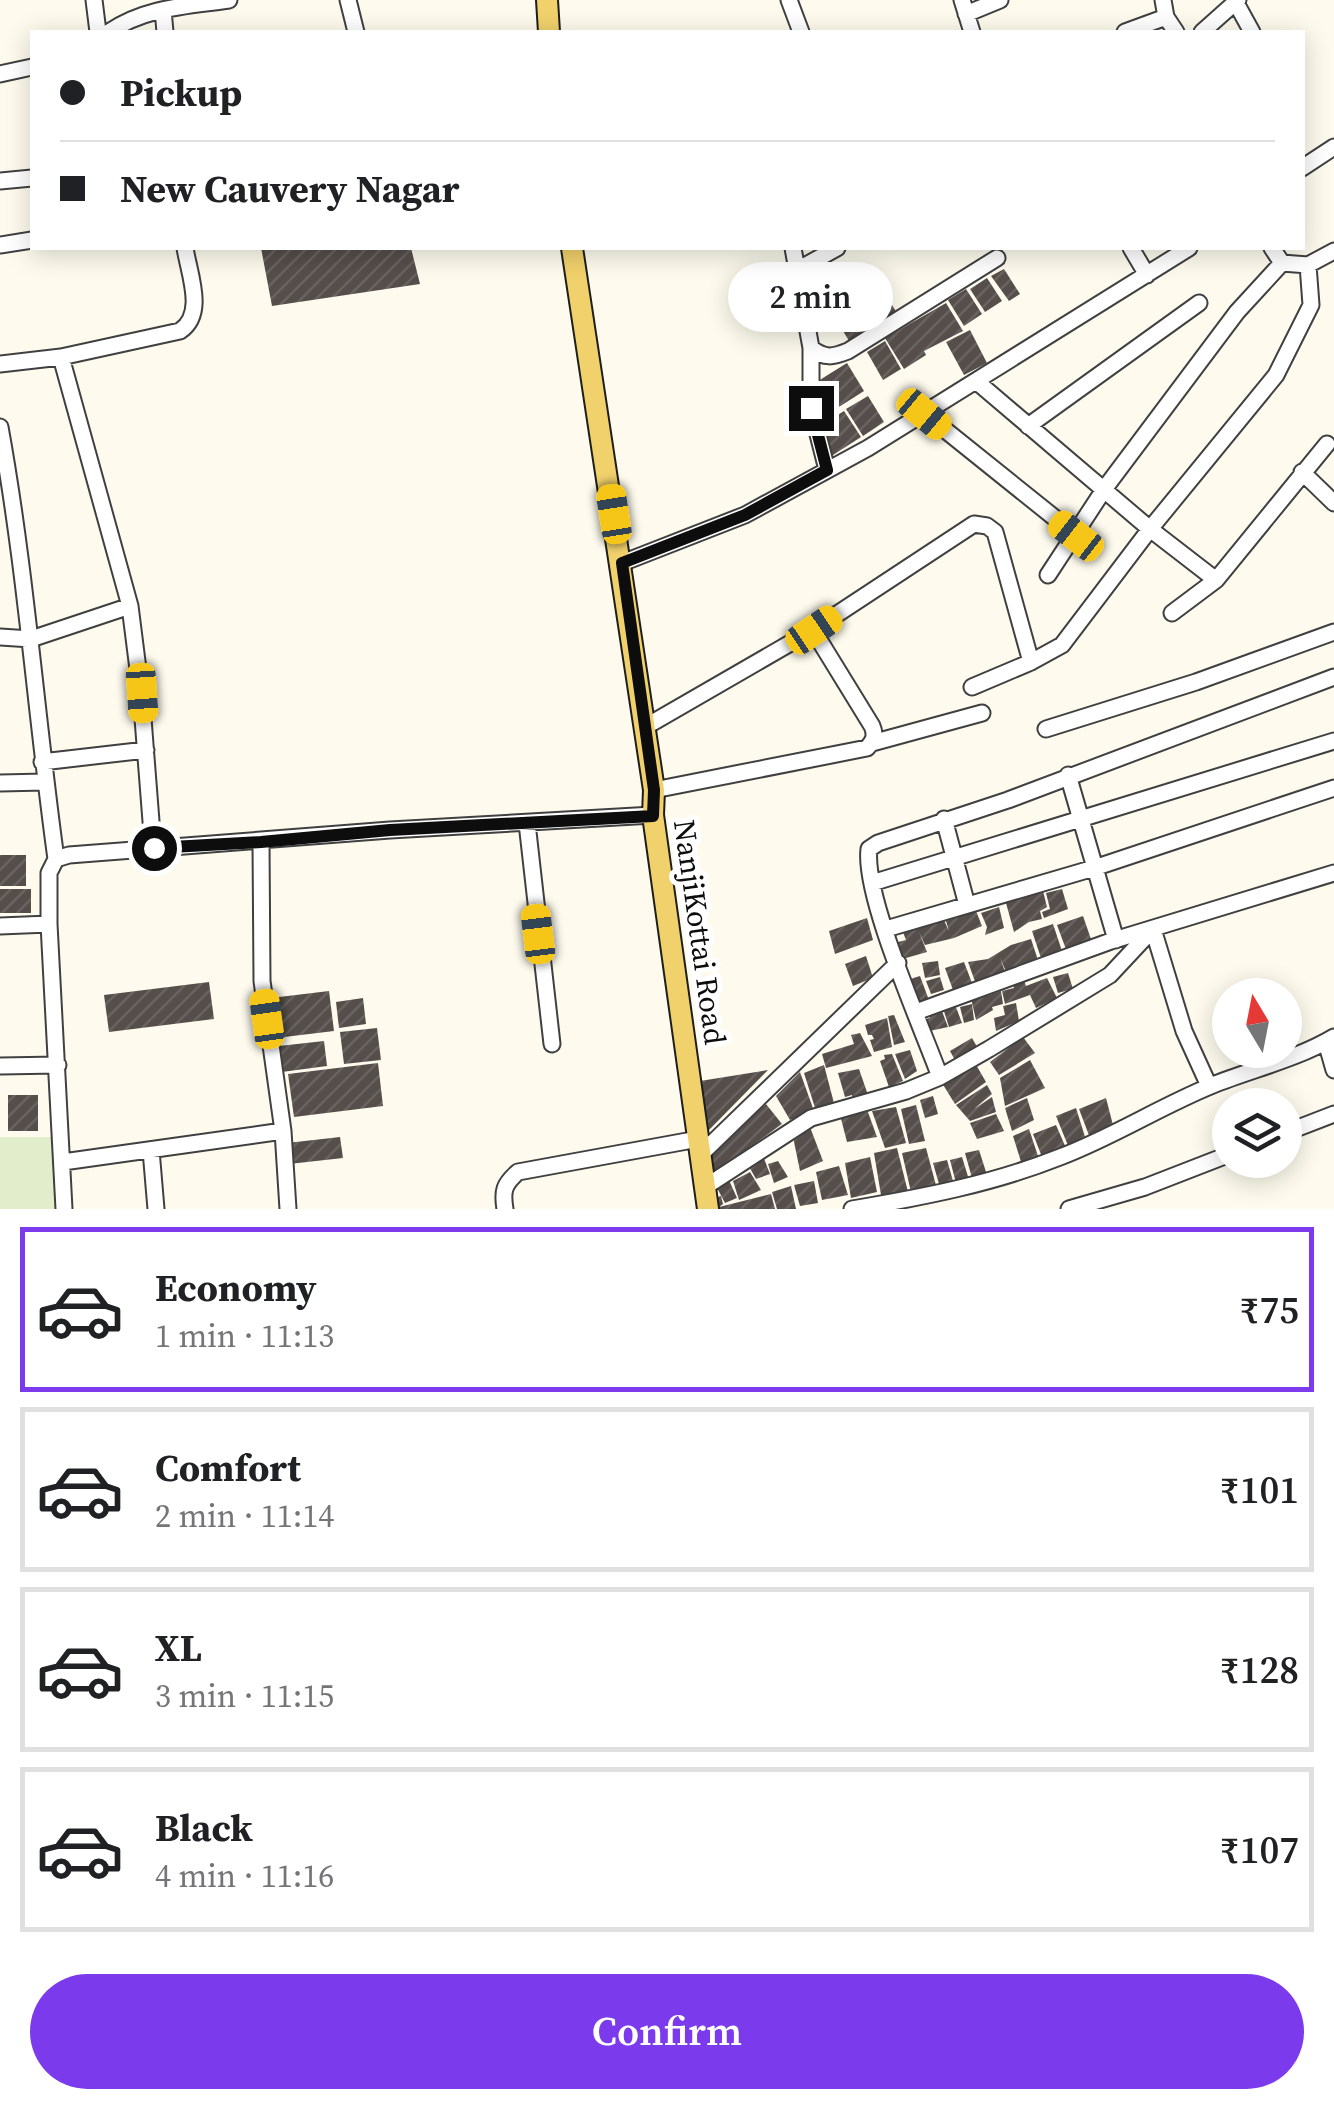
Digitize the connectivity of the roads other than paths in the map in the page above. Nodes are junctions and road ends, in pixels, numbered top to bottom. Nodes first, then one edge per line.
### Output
1 (94, 0) edge
2 (229, 0) edge
3 (348, 0) edge
4 (546, 0) edge
5 (789, 0) edge
6 (1000, 0) edge
7 (1237, 2) edge
8 (1164, 8) edge
9 (964, 9) edge
10 (163, 10) junction
11 (98, 30) edge
12 (112, 30) edge
13 (165, 30) edge
14 (356, 30) edge
15 (549, 30) edge
16 (800, 30) edge
17 (1128, 30) edge
18 (1204, 30) edge
19 (1251, 30) edge
20 (30, 67) edge
21 (0, 74) edge
22 (1334, 147) edge
23 (1305, 166) edge
24 (30, 178) edge
25 (0, 181) edge
26 (30, 240) edge
27 (0, 245) edge
28 (185, 250) edge
29 (572, 250) edge
30 (793, 250) edge
31 (833, 250) edge
32 (1132, 250) edge
33 (1186, 250) edge
34 (1273, 250) edge
35 (1334, 252) edge
36 (997, 258) dead end
37 (1282, 263) junction
38 (1308, 265) junction
39 (798, 269) junction
40 (1147, 275) junction
41 (1200, 303) dead end
42 (811, 348) junction
43 (61, 357) junction
44 (0, 364) edge
45 (976, 381) junction
46 (924, 414) junction
47 (1028, 426) junction
48 (0, 427) edge
49 (1327, 444) dead end
50 (827, 470) junction
51 (1302, 472) junction
52 (1104, 488) junction
53 (6, 491) edge
54 (1334, 503) edge
55 (1150, 529) junction
56 (1076, 536) junction
57 (622, 563) junction
58 (1048, 574) dead end
59 (1216, 580) junction
60 (130, 606) junction
61 (1172, 613) dead end
62 (814, 630) junction
63 (1334, 632) edge
64 (0, 637) edge
65 (31, 638) junction
66 (1031, 662) junction
67 (1334, 677) edge
68 (972, 687) dead end
69 (982, 713) dead end
70 (645, 726) junction
71 (1046, 729) dead end
72 (1334, 741) edge
73 (872, 743) junction
74 (146, 750) junction
75 (42, 762) junction
76 (1068, 775) junction
77 (45, 782) junction
78 (0, 783) edge
79 (1334, 788) edge
80 (654, 790) junction
81 (653, 816) junction
82 (1081, 818) junction
83 (944, 819) junction
84 (527, 823) junction
85 (261, 842) junction
86 (154, 848) junction
87 (954, 857) junction
88 (56, 860) junction
89 (1094, 868) junction
90 (1334, 873) edge
91 (872, 883) junction
92 (968, 905) junction
93 (49, 924) junction
94 (0, 926) edge
95 (886, 929) junction
96 (1153, 930) junction
97 (1116, 940) junction
98 (898, 963) junction
99 (916, 1012) junction
100 (1330, 1040) edge
101 (552, 1044) dead end
102 (58, 1065) junction
103 (0, 1066) edge
104 (1334, 1070) edge
105 (940, 1077) junction
106 (1209, 1086) junction
107 (1334, 1114) edge
108 (1302, 1126) edge
109 (284, 1131) junction
110 (699, 1146) junction
111 (151, 1150) junction
112 (1212, 1161) edge
113 (64, 1162) junction
114 (707, 1200) edge
115 (64, 1209) edge
116 (156, 1209) edge
117 (288, 1209) edge
118 (505, 1209) edge
119 (852, 1209) edge
120 (1069, 1209) edge

1 - 11 street
2 - 10 street
3 - 14 street
4 - 15 main road
5 - 16 street
6 - 9 street
7 - 18 street
7 - 19 street
8 - 17 street
10 - 12 street
10 - 13 street
20 - 21 street
22 - 23 street
24 - 25 street
26 - 27 street
28 - 43 street
29 - 57 main road, NanjiKottai Road
30 - 39 street
31 - 39 street
32 - 40 street
33 - 40 street
34 - 37 street
35 - 38 street
36 - 42 street
37 - 38 street
37 - 52 street
38 - 55 street
39 - 42 street
40 - 45 street
41 - 47 street
42 - 50 street
43 - 44 street
43 - 60 street
45 - 46 street
45 - 47 street
46 - 50 street
46 - 56 street
47 - 52 street
48 - 53 street
49 - 51 street
50 - 57 street
51 - 54 street
51 - 59 street
52 - 55 street
52 - 56 street
53 - 65 street
55 - 59 street
55 - 66 street
56 - 58 street
57 - 70 main road, NanjiKottai Road
59 - 61 street
60 - 65 street
60 - 74 street
62 - 66 street
62 - 70 street
62 - 73 street
63 - 71 street
64 - 65 street
65 - 75 street
66 - 68 street
67 - 76 street
69 - 73 street
70 - 80 main road, NanjiKottai Road
72 - 82 street
73 - 80 street
74 - 75 street
74 - 86 street
75 - 77 street
76 - 82 street
76 - 83 street
77 - 78 street
77 - 88 street
79 - 89 street
80 - 81 main road, NanjiKottai Road
81 - 84 street
81 - 110 main road, NanjiKottai Road
82 - 87 street
82 - 89 street
83 - 87 street
83 - 91 street
84 - 85 street
84 - 101 street
85 - 86 street
85 - 109 street
86 - 88 street
87 - 91 street
87 - 92 street
88 - 93 street
89 - 92 street
89 - 97 street
90 - 96 street
91 - 95 street
92 - 95 street
93 - 94 street
93 - 102 street
95 - 98 street
96 - 97 street
96 - 105 street
96 - 106 street
97 - 99 street
98 - 99 street
98 - 110 street
99 - 105 street
100 - 104 street
100 - 106 street
102 - 103 street
102 - 113 street
105 - 114 street
106 - 119 street
107 - 108 street
109 - 111 street
109 - 117 street
110 - 114 main road, NanjiKottai Road
110 - 118 street
111 - 113 street
111 - 116 street
112 - 120 street
113 - 115 street

